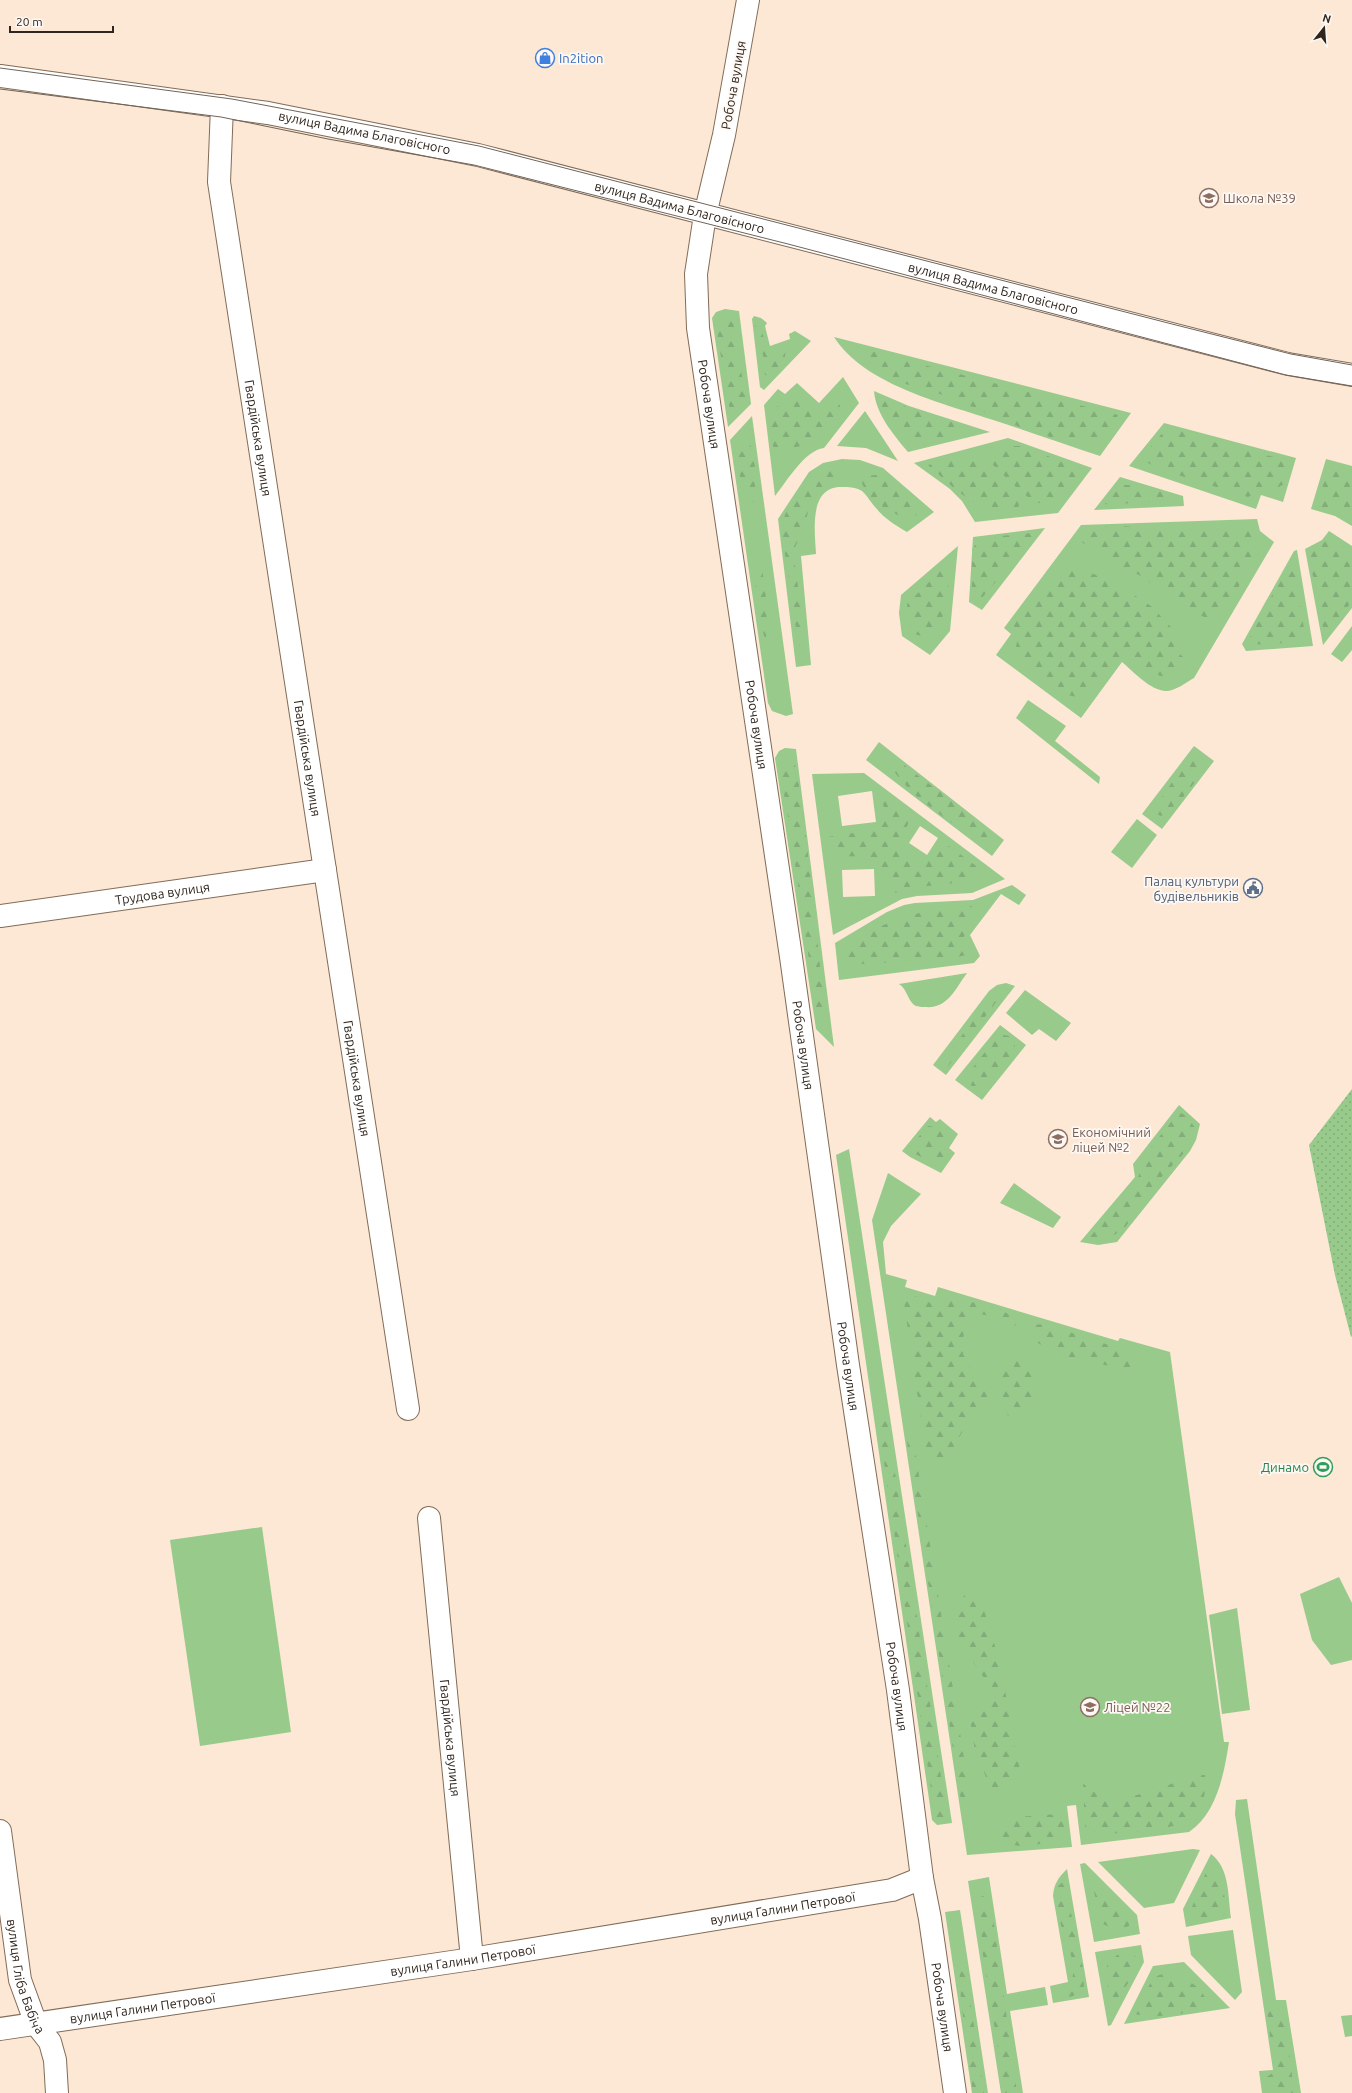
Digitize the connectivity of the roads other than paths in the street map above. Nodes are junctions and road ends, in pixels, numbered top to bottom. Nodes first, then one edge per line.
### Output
1 (748, 0) edge
2 (0, 76) edge
3 (222, 106) junction
4 (705, 215) junction
5 (1352, 375) edge
6 (325, 870) junction
7 (0, 916) edge
8 (408, 1409) dead end
9 (430, 1518) dead end
10 (0, 1831) edge
11 (922, 1878) junction
12 (472, 1959) junction
13 (36, 2024) junction
14 (0, 2029) edge
15 (57, 2093) edge
16 (955, 2093) edge

1 - 4 street, Робоча вулиця
2 - 3 street, вулиця Вадима Благовісного
3 - 4 street, вулиця Вадима Благовісного
3 - 6 street, Гвардійська вулиця
4 - 5 street, вулиця Вадима Благовісного
4 - 11 street, Робоча вулиця
6 - 7 street, Трудова вулиця
6 - 8 street, Гвардійська вулиця
9 - 12 street, Гвардійська вулиця
10 - 13 street, вулиця Гліба Бабіча
11 - 12 street, вулиця Галини Петрової
11 - 16 street, Робоча вулиця
12 - 13 street, вулиця Галини Петрової
13 - 14 street, вулиця Галини Петрової
13 - 15 street, вулиця Гліба Бабіча

